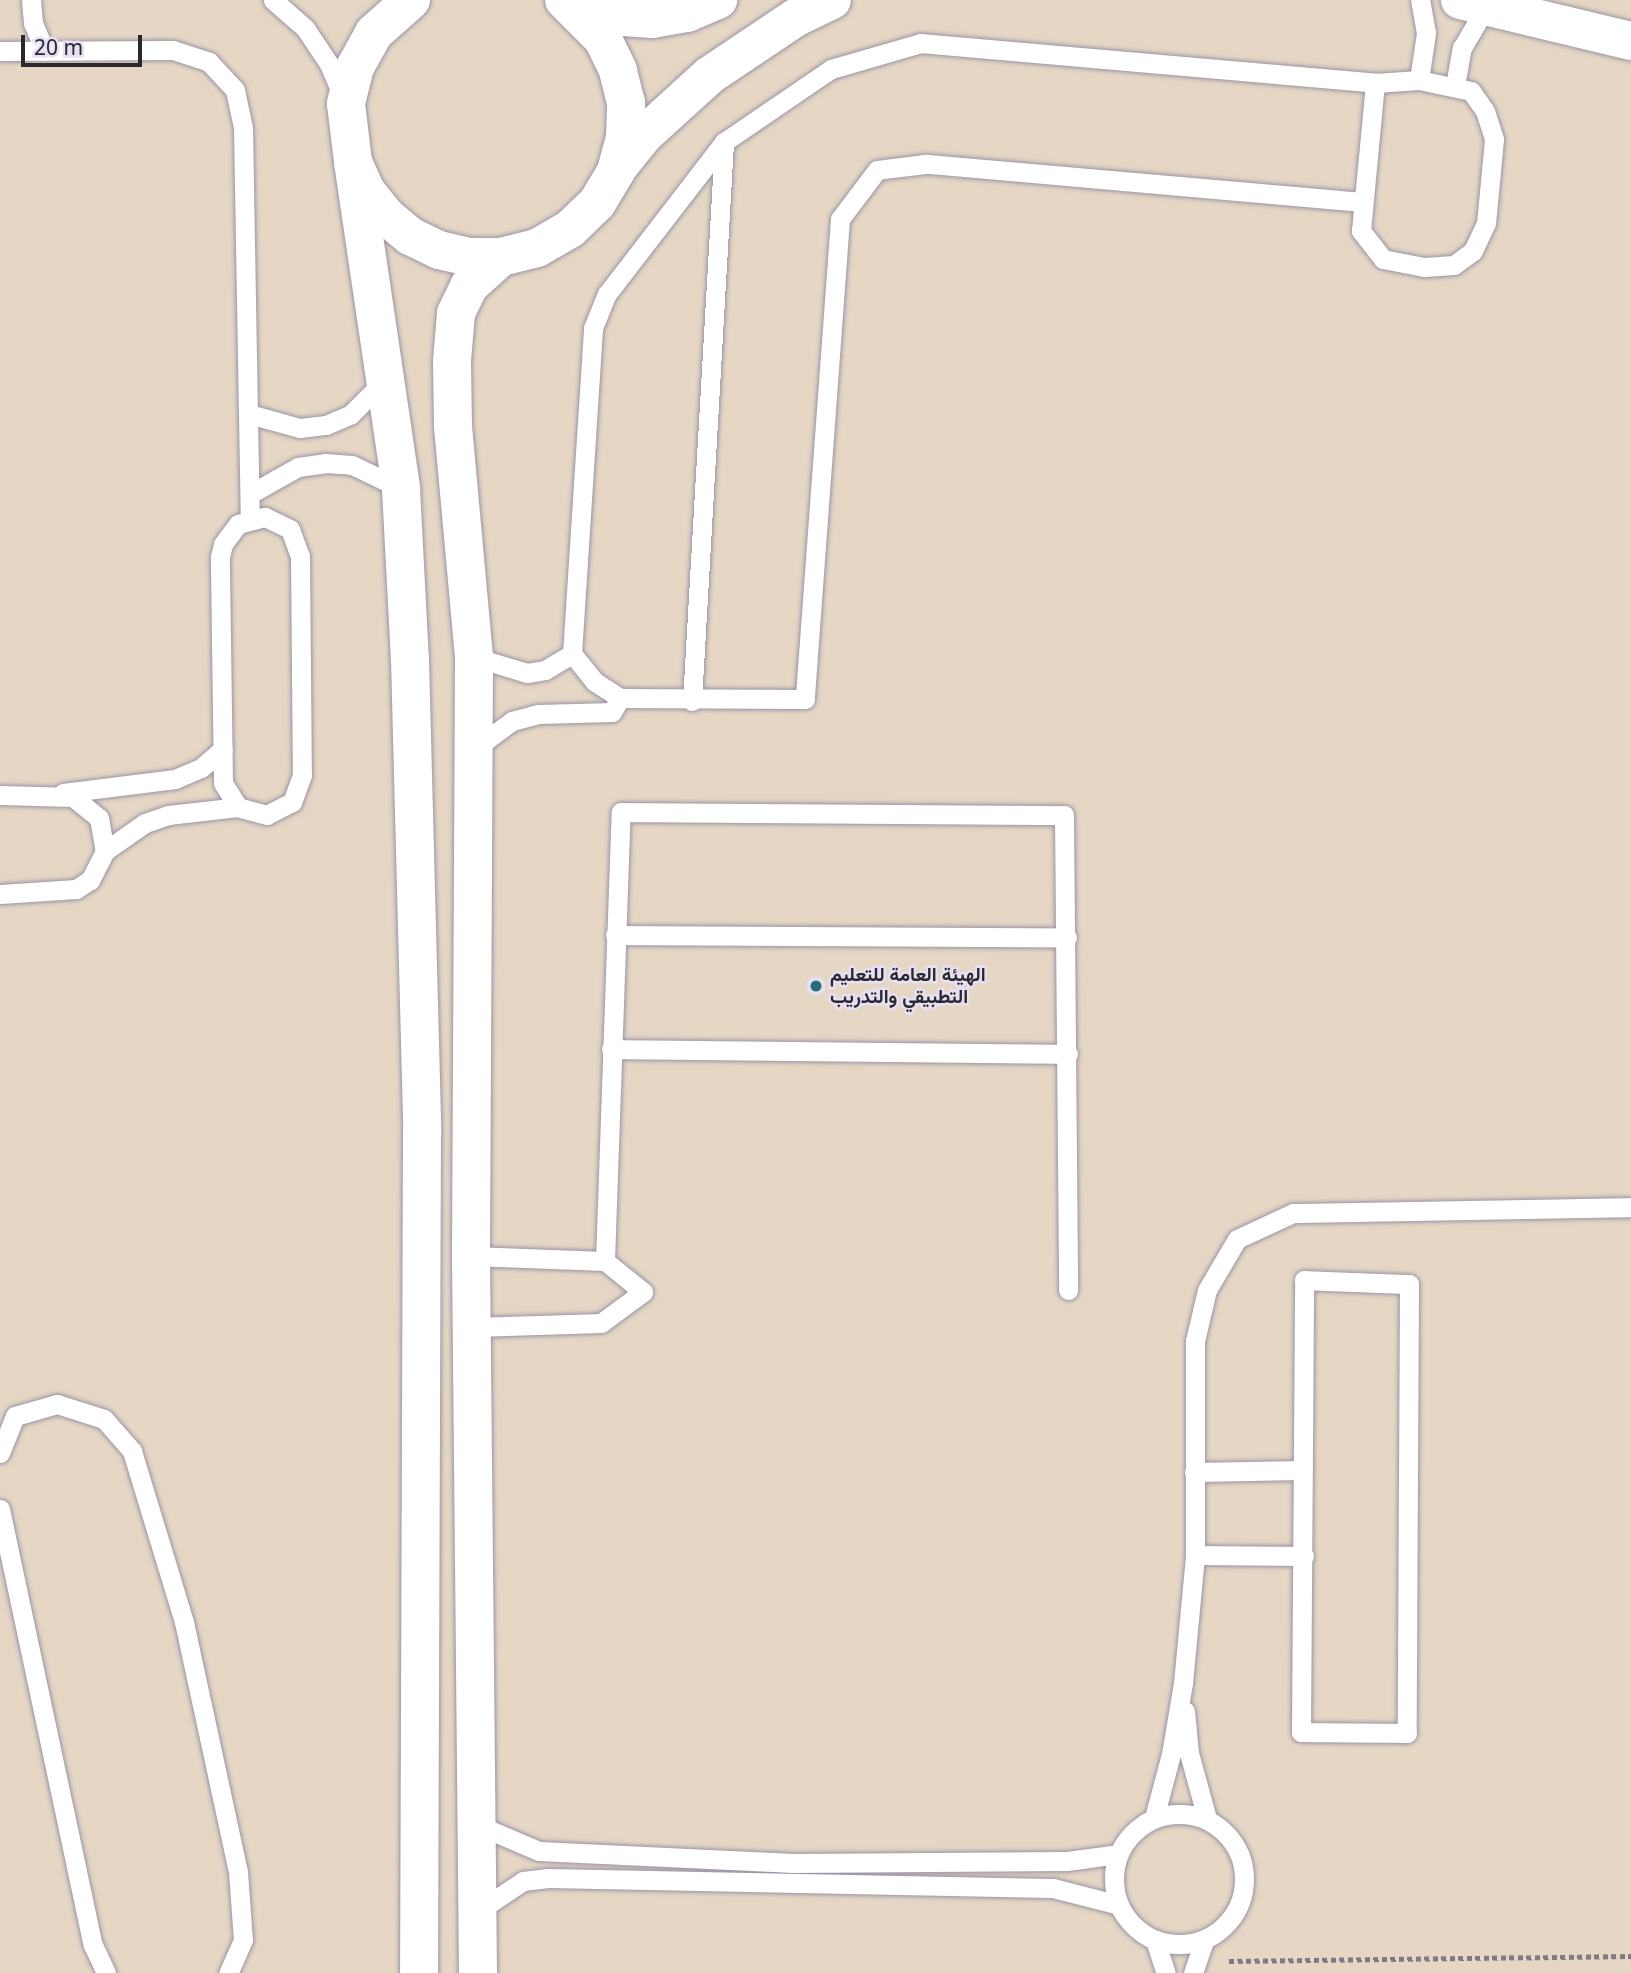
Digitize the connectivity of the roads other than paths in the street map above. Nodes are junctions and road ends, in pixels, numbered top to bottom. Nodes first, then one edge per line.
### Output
1 (31, 0) edge
2 (273, 0) edge
3 (411, 0) edge
4 (718, 0) edge
5 (832, 0) edge
6 (1420, 0) edge
7 (1473, 3) edge
8 (572, 7) edge
9 (1631, 41) edge
10 (0, 51) edge
11 (45, 51) junction
12 (1419, 80) junction
13 (1375, 83) junction
14 (1455, 86) junction
15 (346, 104) junction
16 (724, 142) junction
17 (353, 162) junction
18 (616, 171) junction
19 (1363, 202) junction
20 (501, 257) junction
21 (387, 377) junction
22 (249, 414) junction
23 (401, 489) junction
24 (250, 494) junction
25 (250, 518) junction
26 (572, 654) junction
27 (474, 656) junction
28 (620, 698) junction
29 (692, 701) junction
30 (223, 749) junction
31 (474, 749) junction
32 (57, 794) junction
33 (0, 795) edge
34 (239, 807) junction
35 (105, 851) junction
36 (0, 894) edge
37 (615, 935) junction
38 (1067, 937) junction
39 (611, 1049) junction
40 (1068, 1054) junction
41 (1631, 1207) edge
42 (471, 1255) junction
43 (606, 1261) junction
44 (1068, 1290) dead end
45 (474, 1327) junction
46 (0, 1453) edge
47 (1303, 1470) junction
48 (1195, 1472) junction
49 (0, 1509) edge
50 (1195, 1555) junction
51 (1304, 1556) junction
52 (1183, 1683) junction
53 (1154, 1818) junction
54 (1207, 1819) junction
55 (478, 1825) junction
56 (1118, 1854) junction
57 (1119, 1906) junction
58 (478, 1911) junction
59 (1205, 1939) junction
60 (1155, 1940) junction
61 (478, 1967) edge
62 (1195, 1967) edge
63 (419, 1968) edge
64 (106, 1973) edge
65 (228, 1973) edge
66 (1166, 1973) edge

1 - 11 lane
2 - 15 lane
3 - 15 street
4 - 8 street
5 - 18 street
6 - 12 lane
7 - 9 street
7 - 14 lane
8 - 18 street
10 - 11 lane
11 - 22 lane
12 - 13 lane
12 - 14 lane
13 - 16 lane
13 - 19 lane
14 - 19 lane
15 - 17 street
16 - 26 lane
16 - 29 lane
17 - 20 street
17 - 21 street
18 - 20 street
19 - 29 lane
20 - 27 street
21 - 22 lane
21 - 23 street
22 - 24 lane
23 - 24 lane
23 - 63 street
24 - 25 lane
25 - 30 lane
25 - 34 lane
26 - 27 lane
26 - 28 lane
27 - 31 street
28 - 29 lane
28 - 31 lane
30 - 32 lane
30 - 34 lane
31 - 42 street
32 - 33 lane
32 - 35 lane
34 - 35 lane
35 - 36 lane
37 - 38 lane
37 - 38 lane
37 - 39 lane
38 - 40 lane
39 - 40 lane
39 - 43 lane
40 - 44 lane
41 - 48 lane
42 - 43 lane
42 - 45 street
43 - 45 lane
45 - 55 street
46 - 65 lane
47 - 48 lane
47 - 51 lane
47 - 51 lane
48 - 50 lane
49 - 64 lane
50 - 51 lane
50 - 52 lane
52 - 53 lane
52 - 54 lane
53 - 54 lane
53 - 56 lane
54 - 59 lane
55 - 56 lane
55 - 58 street
56 - 57 lane
57 - 58 lane
57 - 60 lane
58 - 61 street
59 - 60 lane
59 - 62 lane
60 - 66 lane
61 - 63 street

